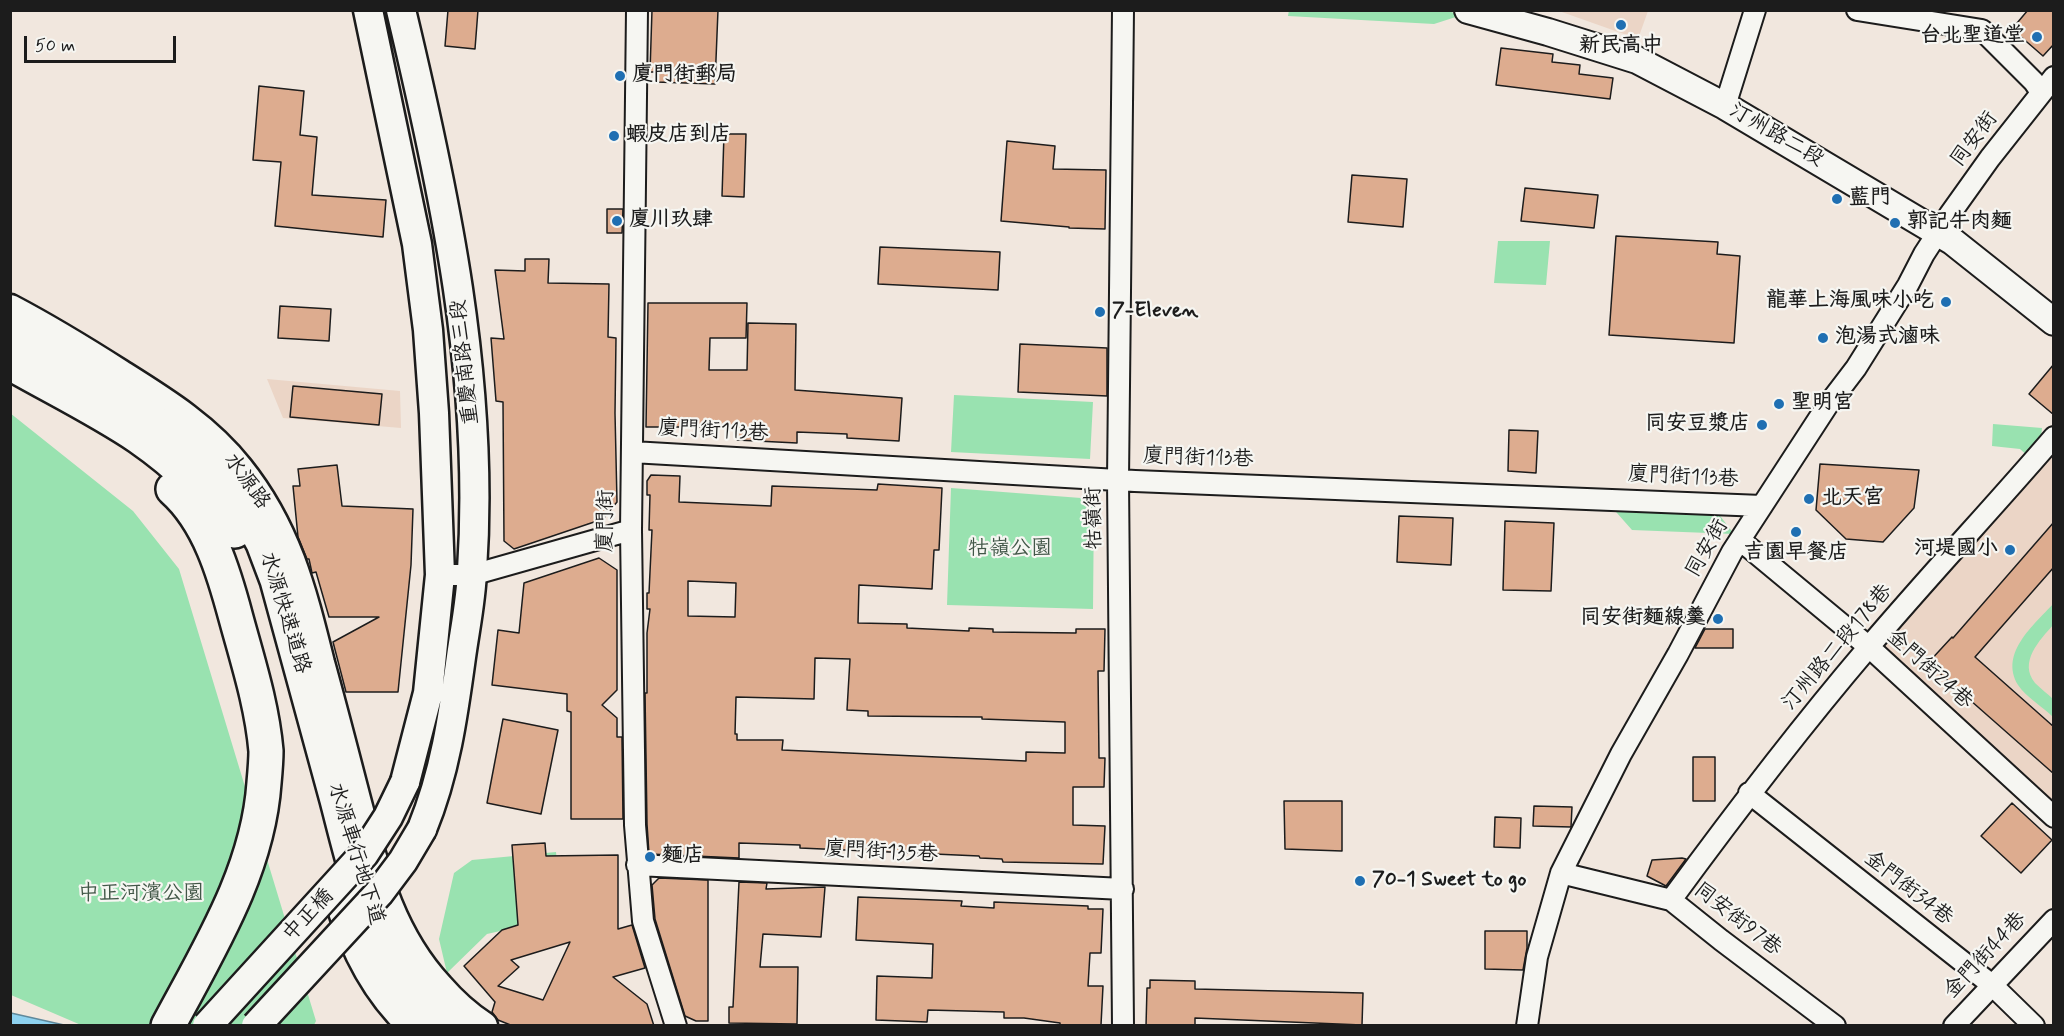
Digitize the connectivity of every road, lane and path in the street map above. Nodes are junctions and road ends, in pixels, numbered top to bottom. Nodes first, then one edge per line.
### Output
1 (368, 10) edge
2 (401, 10) edge
3 (637, 10) edge
4 (1123, 10) edge
5 (1468, 10) edge
6 (1755, 10) edge
7 (1857, 10) edge
8 (1977, 10) edge
9 (1982, 30) junction
10 (2047, 84) edge
11 (1725, 106) junction
12 (1938, 232) junction
13 (10, 309) edge
14 (2054, 322) edge
15 (10, 332) edge
16 (10, 363) edge
17 (2054, 437) edge
18 (632, 452) junction
19 (1118, 480) junction
20 (1762, 506) junction
21 (631, 530) junction
22 (1740, 540) junction
23 (440, 575) junction
24 (472, 575) junction
25 (1869, 647) junction
26 (428, 693) joint
27 (453, 718) joint
28 (326, 763) junction
29 (1749, 793) junction
30 (2054, 817) edge
31 (637, 865) junction
32 (1561, 873) junction
33 (1123, 888) junction
34 (1671, 900) junction
35 (2054, 920) edge
36 (1992, 985) junction
37 (168, 1026) edge
38 (207, 1026) edge
39 (256, 1026) edge
40 (416, 1026) edge
41 (455, 1026) edge
42 (483, 1026) edge
43 (676, 1026) edge
44 (1123, 1026) edge
45 (1527, 1026) edge
46 (1835, 1026) edge
47 (1954, 1026) edge
48 (2034, 1026) edge

1 - 23 main road, 重慶南路三段
2 - 24 main road, 重慶南路三段
3 - 18 street, 廈門街
4 - 19 street, 牯嶺街
5 - 11 street, 汀州路二段
6 - 11 street
7 - 9 street
8 - 9 street
9 - 10 street
10 - 12 street, 同安街
11 - 12 street, 汀州路二段
12 - 14 street, 汀州路二段
12 - 20 street, 同安街
13 - 28 main road, 水源路
15 - 28 highway, 水源快速道路
16 - 28 highway, 水源快速道路
16 - 37 highway
17 - 25 street, 汀州路二段178巷
18 - 19 street, 廈門街113巷
18 - 21 street, 廈門街
19 - 20 street, 廈門街113巷
19 - 33 street, 牯嶺街
20 - 22 street, 同安街
21 - 24 street
21 - 31 street, 廈門街
22 - 25 street, 金門街24巷
22 - 32 street, 同安街
23 - 24 street
23 - 26 main road, 重慶南路三段
24 - 27 main road, 重慶南路三段
25 - 29 street, 汀州路二段178巷
25 - 30 street, 金門街24巷
26 - 38 main road, 中正橋, bridge
27 - 39 main road, 中正橋, bridge
28 - 40 highway, 水源車行地下道
28 - 41 highway, 水源車行地下道
28 - 42 main road, 水源車行地下道
29 - 34 street, 汀州路二段178巷
29 - 36 street, 金門街34巷
31 - 33 street, 廈門街135巷
31 - 43 street, 廈門街
32 - 34 street, 同安街97巷
32 - 45 street, 同安街
33 - 44 street, 牯嶺街
34 - 46 street, 同安街97巷
35 - 36 street, 金門街44巷
36 - 47 street, 金門街44巷
36 - 48 street, 金門街34巷

